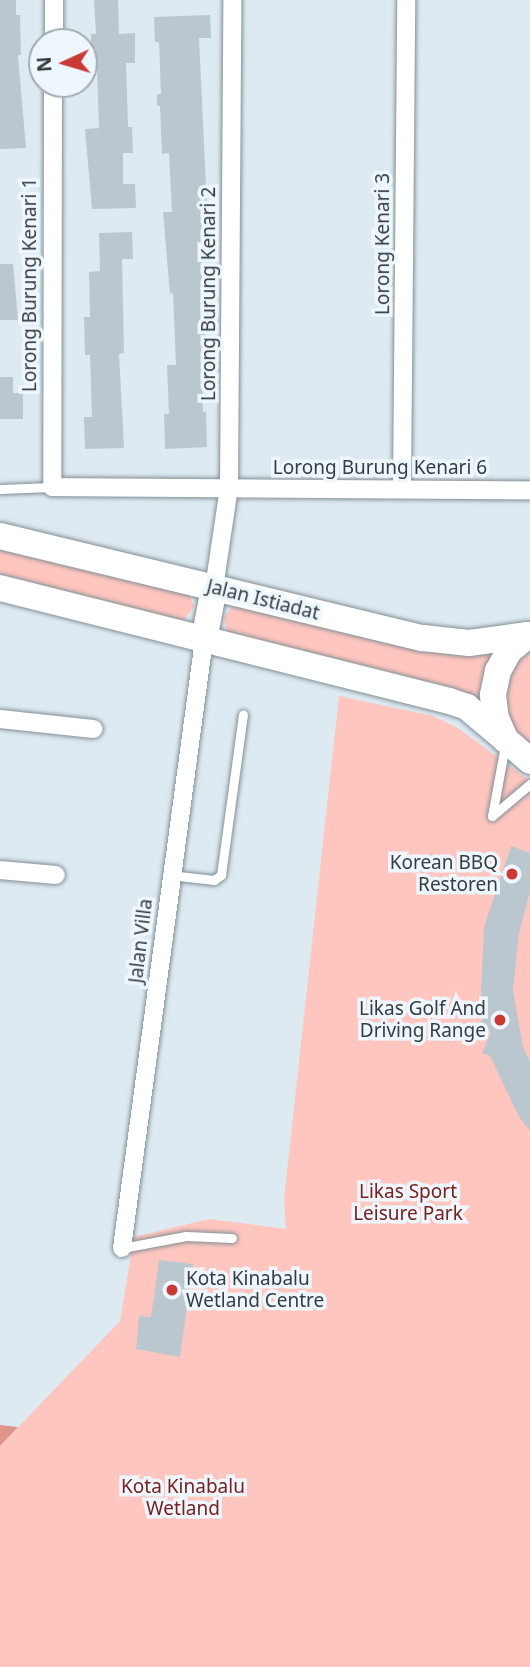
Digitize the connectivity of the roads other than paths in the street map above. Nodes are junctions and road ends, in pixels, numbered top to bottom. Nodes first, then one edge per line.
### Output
1 (54, 0) edge
2 (232, 0) edge
3 (406, 0) edge
4 (54, 28) edge
5 (53, 98) edge
6 (52, 487) junction
7 (229, 488) junction
8 (0, 489) edge
9 (402, 489) junction
10 (530, 490) edge
11 (0, 536) edge
12 (0, 588) edge
13 (214, 588) junction
14 (529, 634) edge
15 (204, 640) junction
16 (243, 714) dead end
17 (0, 719) edge
18 (93, 729) dead end
19 (506, 740) junction
20 (530, 761) edge
21 (530, 784) edge
22 (0, 870) edge
23 (55, 875) dead end
24 (170, 875) junction
25 (232, 1238) dead end
26 (122, 1248) joint

1 - 4 street
2 - 7 street, Lorong Burung Kenari 2
3 - 9 street, Lorong Kenari 3
5 - 6 street, Lorong Burung Kenari 1
6 - 7 street, Lorong Burung Kenari 6
6 - 8 lane
7 - 9 street, Lorong Burung Kenari 6
7 - 13 street, Lorong Burung Kenari 2
9 - 10 street, Lorong Burung Kenari 6
11 - 13 main road, Jalan Istiadat
12 - 15 main road
13 - 14 main road, Jalan Istiadat
13 - 15 main road
14 - 19 main road
15 - 19 main road
15 - 24 street, Jalan Villa
16 - 24 lane
17 - 18 street
19 - 20 main road
19 - 21 lane
22 - 23 street
24 - 26 street, Jalan Villa
25 - 26 lane

